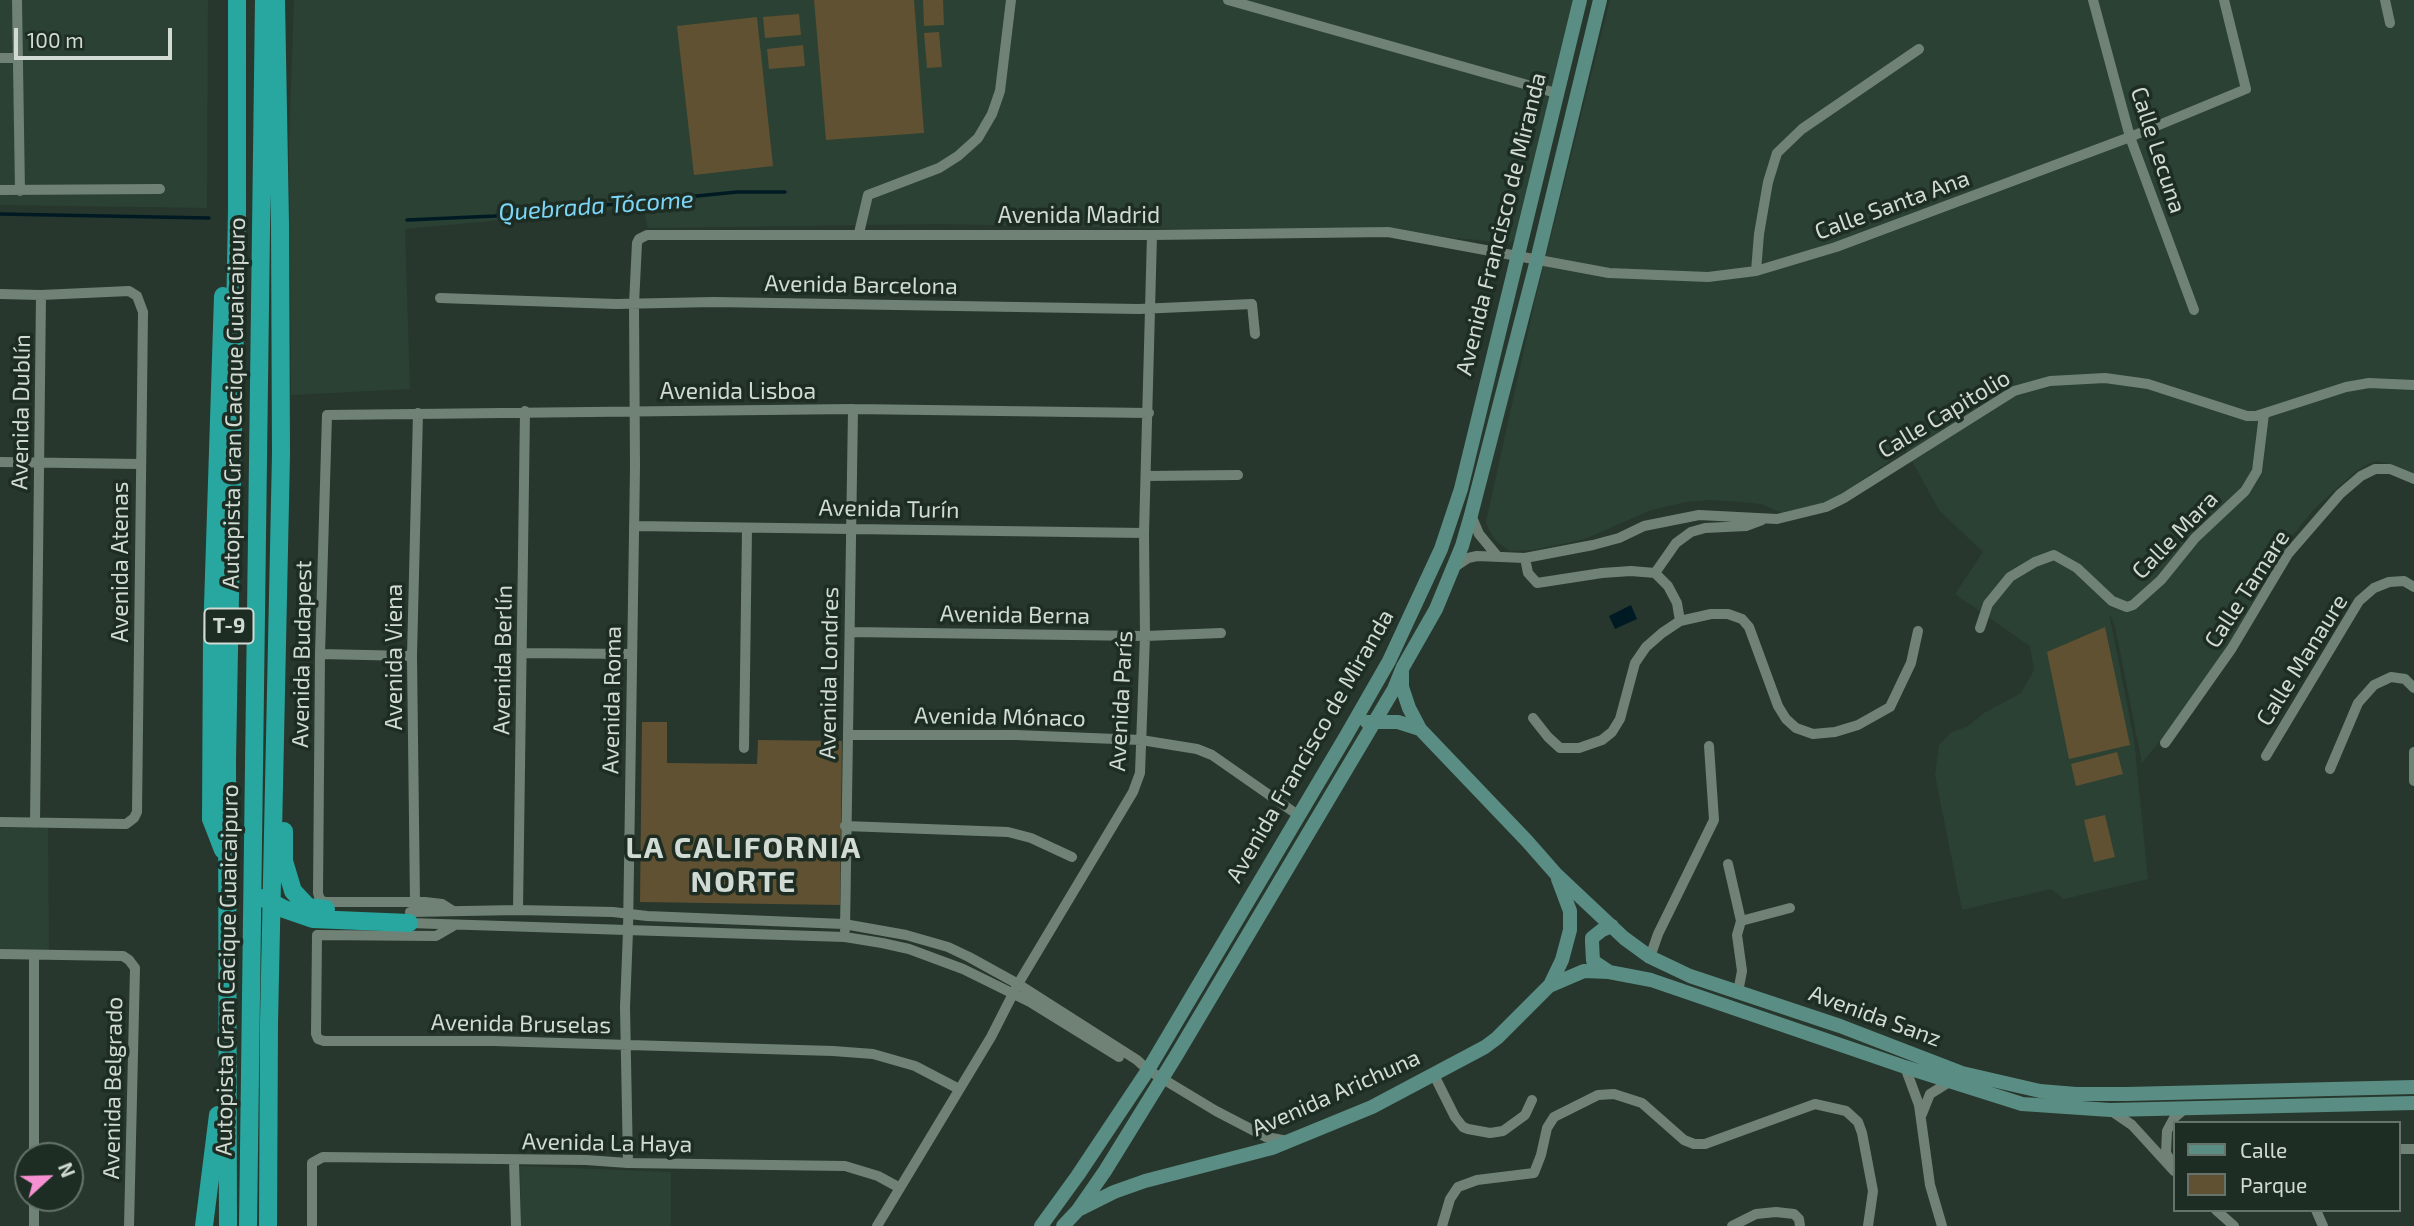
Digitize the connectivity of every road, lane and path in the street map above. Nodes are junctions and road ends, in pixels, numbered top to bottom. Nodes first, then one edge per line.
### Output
1 (17, 0) edge
2 (237, 0) edge
3 (264, 0) edge
4 (275, 0) edge
5 (1011, 0) edge
6 (1228, 0) edge
7 (1580, 0) edge
8 (1600, 0) edge
9 (2093, 0) edge
10 (2224, 0) edge
11 (2385, 0) edge
12 (2390, 23) dead end
13 (1919, 49) dead end
14 (0, 58) edge
15 (17, 58) junction
16 (1556, 93) junction
17 (2130, 137) junction
18 (160, 189) dead end
19 (0, 190) edge
20 (20, 191) junction
21 (237, 211) junction
22 (859, 233) junction
23 (1152, 235) junction
24 (639, 239) joint
25 (1518, 256) junction
26 (1537, 260) junction
27 (1756, 271) junction
28 (0, 294) edge
29 (41, 295) junction
30 (440, 298) dead end
31 (634, 304) junction
32 (1150, 309) junction
33 (2194, 310) dead end
34 (1255, 334) dead end
35 (2414, 385) edge
36 (853, 409) junction
37 (525, 411) junction
38 (635, 411) junction
39 (418, 413) junction
40 (1149, 413) junction
41 (2264, 414) junction
42 (327, 415) joint
43 (281, 454) junction
44 (0, 462) edge
45 (39, 462) junction
46 (140, 464) junction
47 (1146, 475) junction
48 (1238, 475) dead end
49 (2414, 479) edge
50 (1471, 515) junction
51 (1766, 518) junction
52 (634, 526) junction
53 (850, 527) junction
54 (747, 528) junction
55 (1144, 533) junction
56 (1498, 556) junction
57 (1525, 558) junction
58 (1452, 568) junction
59 (1655, 573) junction
60 (2414, 587) edge
61 (1680, 621) junction
62 (1980, 628) dead end
63 (1918, 631) dead end
64 (850, 632) junction
65 (1221, 633) dead end
66 (1145, 636) junction
67 (523, 653) junction
68 (320, 654) junction
69 (632, 654) junction
70 (412, 656) junction
71 (1403, 667) junction
72 (2414, 688) edge
73 (1533, 718) dead end
74 (1375, 721) junction
75 (1420, 729) junction
76 (848, 735) junction
77 (1346, 736) junction
78 (1141, 740) junction
79 (2165, 743) dead end
80 (1709, 746) dead end
81 (744, 748) dead end
82 (2414, 752) edge
83 (2266, 756) dead end
84 (2330, 769) dead end
85 (2414, 781) edge
86 (1298, 815) junction
87 (0, 822) edge
88 (35, 823) junction
89 (845, 826) junction
90 (1072, 857) dead end
91 (1728, 864) dead end
92 (1556, 874) junction
93 (1790, 908) dead end
94 (518, 910) junction
95 (411, 912) junction
96 (628, 914) junction
97 (1741, 921) junction
98 (844, 924) junction
99 (455, 925) junction
100 (1612, 926) junction
101 (628, 931) junction
102 (845, 937) junction
103 (0, 954) edge
104 (34, 955) junction
105 (1650, 957) junction
106 (1609, 972) junction
107 (1018, 984) junction
108 (1549, 986) junction
109 (1738, 992) junction
110 (1013, 994) junction
111 (228, 1042) junction
112 (626, 1046) junction
113 (1905, 1067) junction
114 (1148, 1070) junction
115 (1434, 1075) junction
116 (1162, 1079) junction
117 (1951, 1081) junction
118 (2414, 1087) edge
119 (959, 1089) junction
120 (1532, 1100) dead end
121 (2414, 1103) edge
122 (2188, 1107) junction
123 (2110, 1110) junction
124 (1921, 1118) junction
125 (2173, 1121) edge
126 (2172, 1122) edge
127 (1290, 1141) junction
128 (34, 1142) edge
129 (514, 1161) junction
130 (628, 1163) junction
131 (2172, 1165) edge
132 (2172, 1167) edge
133 (900, 1188) junction
134 (1078, 1210) junction
135 (2218, 1212) edge
136 (129, 1226) edge
137 (204, 1226) edge
138 (228, 1226) edge
139 (248, 1226) edge
140 (268, 1226) edge
141 (312, 1226) edge
142 (516, 1226) edge
143 (877, 1226) edge
144 (1041, 1226) edge
145 (1063, 1226) edge
146 (1442, 1226) edge
147 (1732, 1226) edge
148 (1800, 1226) edge
149 (1868, 1226) edge
150 (1942, 1226) edge
151 (2234, 1226) edge

1 - 15 street
2 - 21 highway, Autopista Gran Cacique Guaicaipuro / T-9
3 - 139 highway, Autopista Gran Cacique Guaicaipuro / T-9
4 - 43 highway
5 - 22 street
6 - 16 street
7 - 16 street, Avenida Francisco de Miranda
8 - 26 street, Avenida Francisco de Miranda
9 - 17 street, Calle Lecuna
10 - 17 street, Calle Santa Ana
11 - 12 street
13 - 27 street
14 - 15 street
15 - 20 street
16 - 25 street, Avenida Francisco de Miranda
17 - 27 street, Calle Santa Ana
17 - 33 street, Calle Lecuna
18 - 20 street
19 - 20 street
21 - 95 highway
21 - 111 highway, Autopista Gran Cacique Guaicaipuro / T-9
22 - 23 street, Avenida Madrid
22 - 24 street, Avenida Madrid
23 - 25 street, Avenida Madrid
23 - 32 street, Avenida París
24 - 31 street, Avenida Roma
25 - 26 street, Avenida Madrid
25 - 77 street, Avenida Francisco de Miranda
26 - 27 street, Calle Santa Ana
26 - 50 street, Avenida Francisco de Miranda
28 - 29 street
29 - 45 street, Avenida Dublín
29 - 46 street, Avenida Atenas
30 - 31 street, Avenida Barcelona
31 - 32 street, Avenida Barcelona
31 - 38 street, Avenida Roma
32 - 34 street, Avenida Barcelona
32 - 40 street, Avenida París
35 - 41 street, Calle Capitolio
36 - 38 street, Avenida Lisboa
36 - 40 street, Avenida Lisboa
36 - 53 street, Avenida Londres
37 - 38 street, Avenida Lisboa
37 - 39 street, Avenida Lisboa
37 - 67 street, Avenida Berlín
38 - 52 street, Avenida Roma
39 - 42 street, Avenida Lisboa
39 - 70 street, Avenida Viena
40 - 47 street, Avenida París
41 - 51 street, Calle Capitolio
41 - 62 street, Calle Mara
42 - 68 street, Avenida Budapest
43 - 95 highway
43 - 140 highway
44 - 45 street
45 - 46 street
45 - 88 street, Avenida Dublín
46 - 88 street, Avenida Atenas
47 - 48 street
47 - 55 street, Avenida París
49 - 79 street, Calle Tamare
50 - 56 street
50 - 58 street, Avenida Francisco de Miranda
51 - 57 street, Calle Capitolio
51 - 59 street
52 - 54 street, Avenida Turín
52 - 69 street, Avenida Roma
53 - 54 street, Avenida Turín
53 - 55 street, Avenida Turín
53 - 64 street, Avenida Londres
54 - 81 street
55 - 66 street, Avenida París
56 - 57 street, Calle Capitolio
56 - 58 street, Calle Capitolio
57 - 59 street
58 - 71 street, Avenida Francisco de Miranda
59 - 61 street
60 - 83 street, Calle Manaure
61 - 63 street
61 - 73 street
64 - 66 street, Avenida Berna
64 - 76 street, Avenida Londres
65 - 66 street, Avenida Berna
66 - 78 street, Avenida París
67 - 69 street
67 - 94 street, Avenida Berlín
68 - 70 street
68 - 95 street, Avenida Budapest
69 - 96 street, Avenida Roma
70 - 95 street, Avenida Viena
71 - 74 street, Avenida Francisco de Miranda
71 - 75 street
72 - 84 street
74 - 75 street
74 - 77 street
74 - 116 street, Avenida Francisco de Miranda
75 - 92 street, Avenida Sanz
76 - 78 street, Avenida Mónaco
76 - 89 street, Avenida Londres
77 - 86 street, Avenida Francisco de Miranda
78 - 86 street, Avenida Mónaco
78 - 107 street, Avenida París
80 - 105 street
82 - 85 street
86 - 114 street, Avenida Francisco de Miranda
87 - 88 street
89 - 90 street
89 - 98 street, Avenida Londres
91 - 97 street
92 - 100 street, Avenida Sanz
92 - 108 street
93 - 97 street
94 - 95 street
94 - 96 street
95 - 99 street
96 - 98 street
96 - 101 street, Avenida Roma
97 - 109 street
98 - 102 street, Avenida Londres
98 - 107 street
99 - 101 street
99 - 112 street, Avenida Bruselas
100 - 105 street, Avenida Sanz
100 - 106 street
101 - 102 street
101 - 112 street, Avenida Roma
102 - 110 street
103 - 104 street
104 - 128 street
104 - 136 street, Avenida Belgrado
105 - 109 street, Avenida Sanz
106 - 108 street, Avenida Sanz
106 - 113 street, Avenida Sanz
107 - 110 street, Avenida París
107 - 114 street
108 - 115 street, Avenida Arichuna
109 - 118 street, Avenida Sanz
110 - 114 street
110 - 119 street, Avenida París
111 - 137 highway
111 - 138 highway, Autopista Gran Cacique Guaicaipuro / T-9
112 - 119 street, Avenida Bruselas
112 - 130 street, Avenida Roma
113 - 117 street, Avenida Sanz
113 - 124 street
114 - 116 street
114 - 144 street, Avenida Francisco de Miranda
115 - 120 street
115 - 127 street, Avenida Arichuna
116 - 127 street
116 - 134 street, Avenida Francisco de Miranda
117 - 123 street, Avenida Sanz
117 - 124 street
119 - 133 street, Avenida París
121 - 122 street, Avenida Sanz
122 - 123 street, Avenida Sanz
122 - 125 street
123 - 132 street
124 - 150 street
126 - 131 street
127 - 134 street, Avenida Arichuna
129 - 130 street, Avenida La Haya
129 - 141 street, Avenida La Haya
129 - 142 street
130 - 133 street, Avenida La Haya
133 - 143 street, Avenida París
134 - 145 street, Avenida Francisco de Miranda
135 - 151 street
146 - 149 street
147 - 148 street

